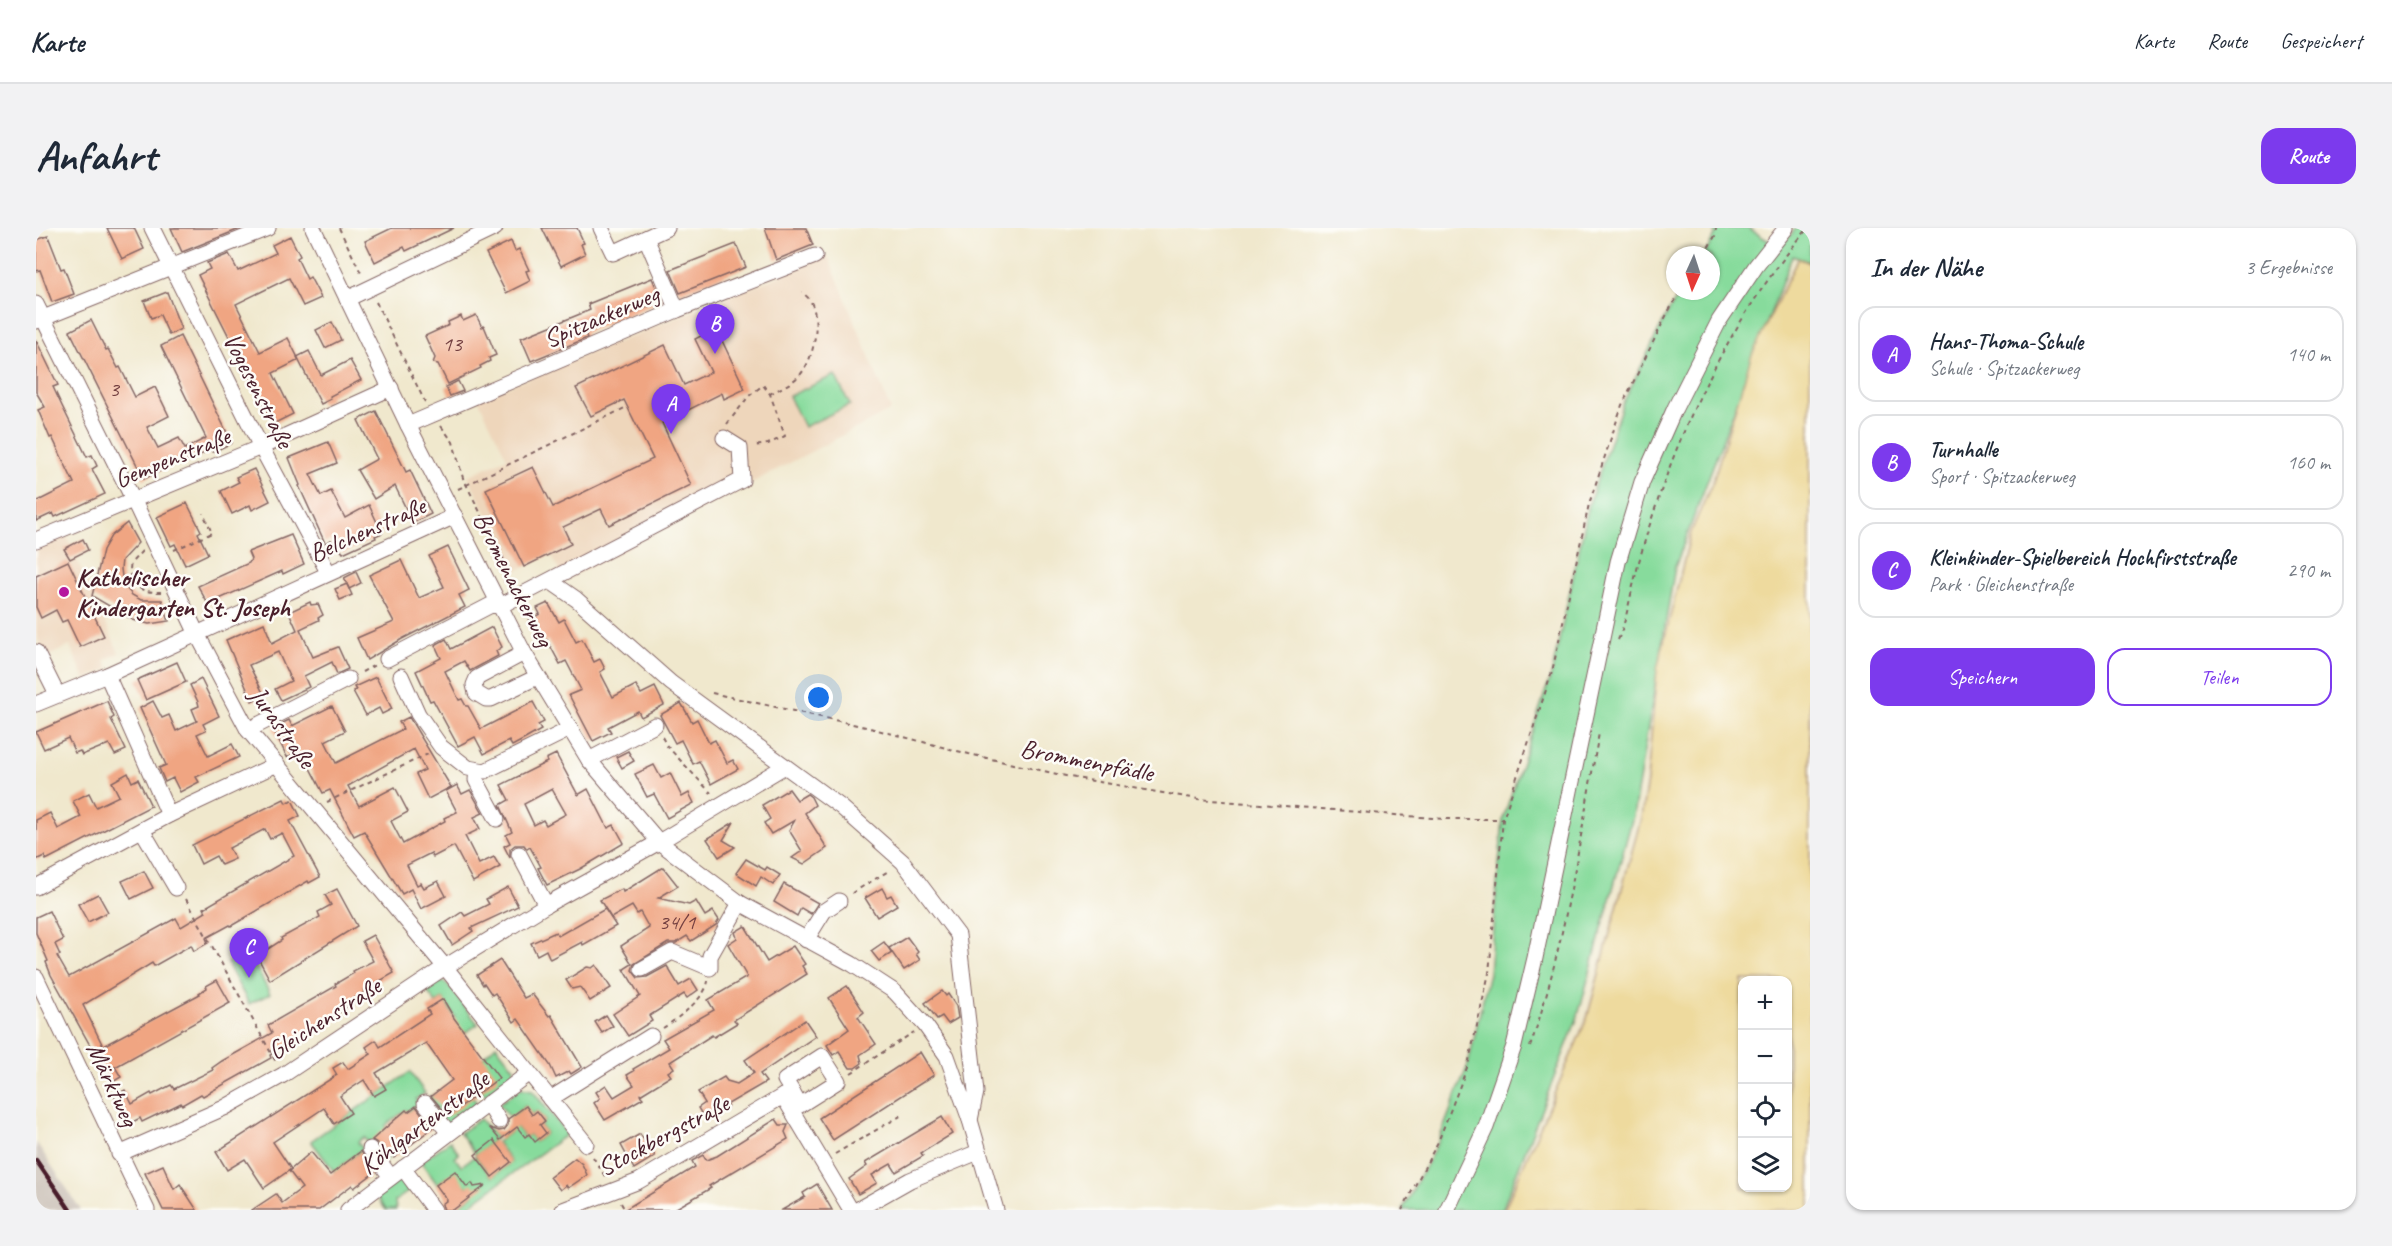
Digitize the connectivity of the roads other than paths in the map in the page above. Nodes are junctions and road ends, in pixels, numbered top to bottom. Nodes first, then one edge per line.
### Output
1 (152, 228) edge
2 (268, 228) edge
3 (313, 228) edge
4 (495, 228) edge
5 (601, 228) edge
6 (667, 228) edge
7 (1786, 228) edge
8 (646, 238) junction
9 (815, 256) dead end
10 (170, 267) junction
11 (347, 299) junction
12 (36, 304) edge
13 (677, 310) junction
14 (40, 320) edge
15 (391, 388) junction
16 (408, 425) junction
17 (724, 438) road end
18 (261, 447) junction
19 (133, 499) junction
20 (455, 516) junction
21 (36, 540) edge
22 (328, 572) junction
23 (550, 581) junction
24 (500, 606) junction
25 (196, 632) junction
26 (36, 652) edge
27 (524, 653) junction
28 (387, 659) road end
29 (107, 675) junction
30 (401, 676) dead end
31 (537, 677) junction
32 (348, 679) road end
33 (57, 694) junction
34 (36, 704) edge
35 (655, 725) road end
36 (570, 729) junction
37 (248, 730) junction
38 (590, 760) junction
39 (277, 764) junction
40 (785, 766) junction
41 (477, 770) junction
42 (169, 814) junction
43 (497, 819) dead end
44 (142, 830) junction
45 (659, 842) junction
46 (519, 854) dead end
47 (36, 887) edge
48 (176, 888) road end
49 (839, 901) road end
50 (740, 903) junction
51 (546, 905) junction
52 (806, 940) junction
53 (446, 967) junction
54 (642, 969) dead end
55 (36, 977) edge
56 (651, 1036) road end
57 (529, 1073) junction
58 (787, 1093) junction
59 (550, 1098) junction
60 (425, 1103) dead end
61 (488, 1103) junction
62 (970, 1120) junction
63 (499, 1121) dead end
64 (449, 1133) junction
65 (586, 1144) road end
66 (370, 1149) dead end
67 (978, 1152) junction
68 (119, 1154) junction
69 (402, 1169) junction
70 (437, 1207) edge
71 (147, 1210) edge
72 (348, 1210) edge
73 (563, 1210) edge
74 (851, 1210) edge
75 (857, 1210) edge
76 (996, 1210) edge
77 (1446, 1210) edge

1 - 10 street, Vogesenstraße
2 - 10 street
3 - 11 street, Bromenackerweg
4 - 11 street
5 - 8 street
6 - 8 street
7 - 77 street
8 - 13 street
9 - 13 street, Spitzackerweg
10 - 14 street
10 - 18 street, Vogesenstraße
11 - 15 street, Bromenackerweg
12 - 14 street, Jurastraße
13 - 16 street, Spitzackerweg
14 - 19 street, Jurastraße
15 - 16 street, Bromenackerweg
15 - 18 street, Gempenstraße
16 - 20 street, Bromenackerweg
17 - 23 street
18 - 19 street, Gempenstraße
18 - 22 street, Vogesenstraße
19 - 21 street, Gempenstraße
19 - 25 street, Jurastraße
20 - 22 street, Belchenstraße
20 - 24 street, Bromenackerweg
22 - 25 street, Belchenstraße
23 - 24 street
23 - 40 street
24 - 27 street, Bromenackerweg
24 - 28 street
25 - 29 street, Belchenstraße
25 - 37 street, Jurastraße
26 - 33 street
27 - 31 street, Bromenackerweg
27 - 31 street
29 - 33 street, Belchenstraße
29 - 42 street
30 - 41 street
31 - 36 street, Bromenackerweg
32 - 37 street
33 - 34 street, Belchenstraße
35 - 38 street
36 - 38 street, Bromenackerweg
36 - 41 street
37 - 39 street, Jurastraße
38 - 45 street, Bromenackerweg
39 - 42 street
39 - 53 street, Jurastraße
40 - 45 street, Gleichenstraße
40 - 62 street
41 - 43 street
42 - 44 street
44 - 47 street
44 - 48 street
45 - 50 street, Bromenackerweg
45 - 51 street, Gleichenstraße
46 - 51 street
49 - 52 street
50 - 52 street, Bromenackerweg
50 - 54 street
51 - 53 street, Gleichenstraße
52 - 62 street, Bromenackerweg
53 - 57 street, Jurastraße
53 - 68 street, Gleichenstraße
55 - 68 street, Märktweg
56 - 59 street
57 - 59 street, Jurastraße
57 - 61 street, Köhlgartenstraße
58 - 58 street
58 - 73 street, Stockbergstraße
58 - 74 street
59 - 65 street, Jurastraße
60 - 64 street
61 - 63 street
61 - 64 street, Köhlgartenstraße
62 - 67 street, Bromenackerweg
64 - 69 street, Köhlgartenstraße
66 - 69 street
67 - 75 street
67 - 76 street, Bromenackerweg
68 - 71 street, Märktweg
69 - 70 street
69 - 72 street, Köhlgartenstraße

